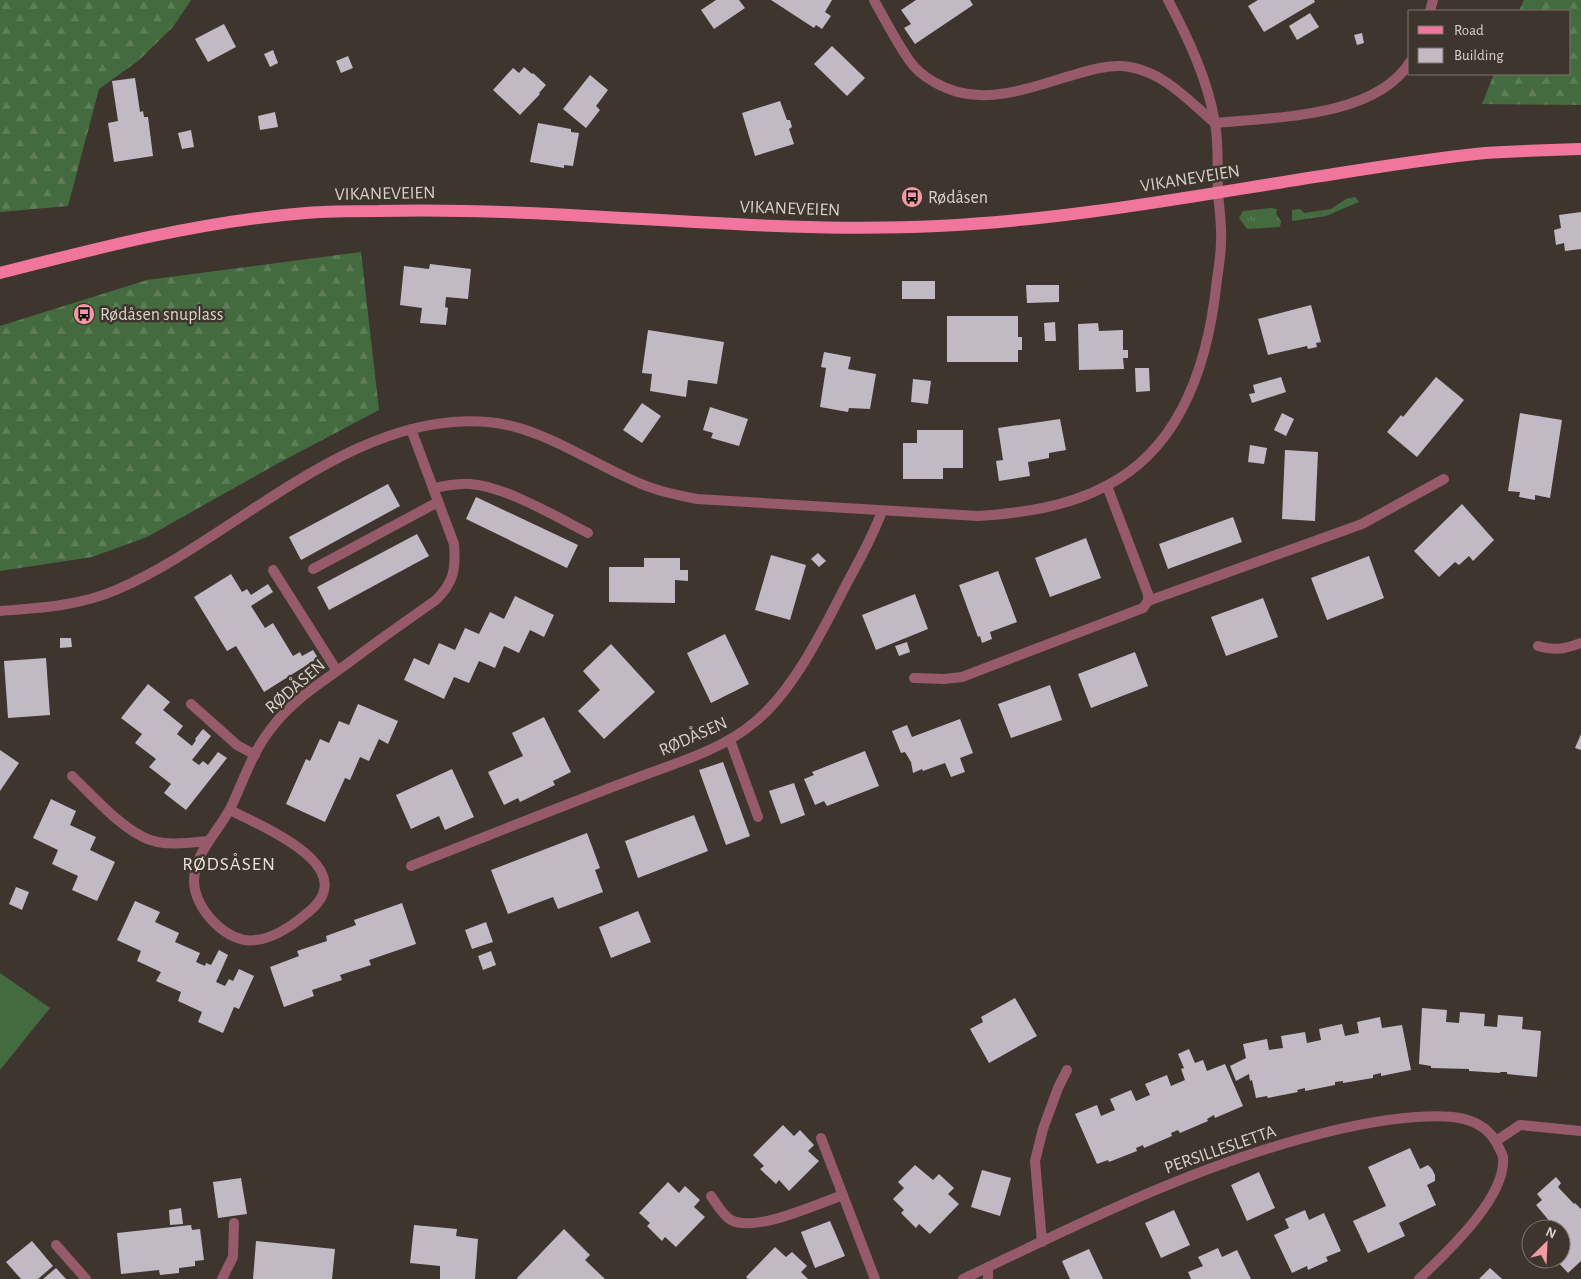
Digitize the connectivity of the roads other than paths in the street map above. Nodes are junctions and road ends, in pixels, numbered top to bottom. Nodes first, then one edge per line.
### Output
1 (874, 0) edge
2 (1168, 0) edge
3 (1408, 65) edge
4 (1215, 123) junction
5 (1581, 149) edge
6 (1218, 192) junction
7 (0, 273) edge
8 (411, 429) junction
9 (1444, 479) dead end
10 (1107, 486) junction
11 (433, 488) junction
12 (438, 502) junction
13 (882, 511) junction
14 (588, 533) dead end
15 (313, 569) dead end
16 (273, 570) dead end
17 (1148, 601) junction
18 (0, 611) edge
19 (1581, 643) edge
20 (1538, 646) dead end
21 (337, 671) junction
22 (914, 678) dead end
23 (190, 704) dead end
24 (730, 740) junction
25 (255, 755) junction
26 (72, 776) dead end
27 (230, 810) junction
28 (758, 817) dead end
29 (208, 841) junction
30 (411, 866) dead end
31 (1067, 1070) dead end
32 (1581, 1131) edge
33 (821, 1138) dead end
34 (1496, 1141) junction
35 (843, 1195) junction
36 (711, 1196) dead end
37 (234, 1223) dead end
38 (1042, 1242) junction
39 (56, 1245) dead end
40 (988, 1268) junction
41 (86, 1279) edge
42 (222, 1279) edge
43 (875, 1279) edge
44 (963, 1279) edge
45 (988, 1279) edge
46 (1419, 1279) edge

1 - 4 street
2 - 4 street
3 - 4 street
4 - 6 street
5 - 6 main road, VIKANEVEIEN
6 - 7 main road, VIKANEVEIEN
6 - 10 street
8 - 11 street, RØDÅSEN
8 - 13 street
8 - 18 street
9 - 17 street
10 - 13 street
10 - 17 street
11 - 12 street, RØDÅSEN
11 - 14 street
12 - 15 street
12 - 21 street, RØDÅSEN
13 - 24 street, RØDÅSEN
16 - 21 street
17 - 22 street
19 - 20 street
21 - 25 street, RØDÅSEN
23 - 25 street
24 - 28 street
24 - 30 street, RØDÅSEN
25 - 27 street, RØDÅSEN
26 - 29 street
27 - 29 street
27 - 29 street
31 - 38 street
32 - 34 street
33 - 35 street
34 - 38 street, PERSILLESLETTA
34 - 46 street
35 - 36 street
35 - 43 street
37 - 42 street
38 - 40 street, PERSILLESLETTA
39 - 41 street
40 - 44 street, PERSILLESLETTA
40 - 45 street

